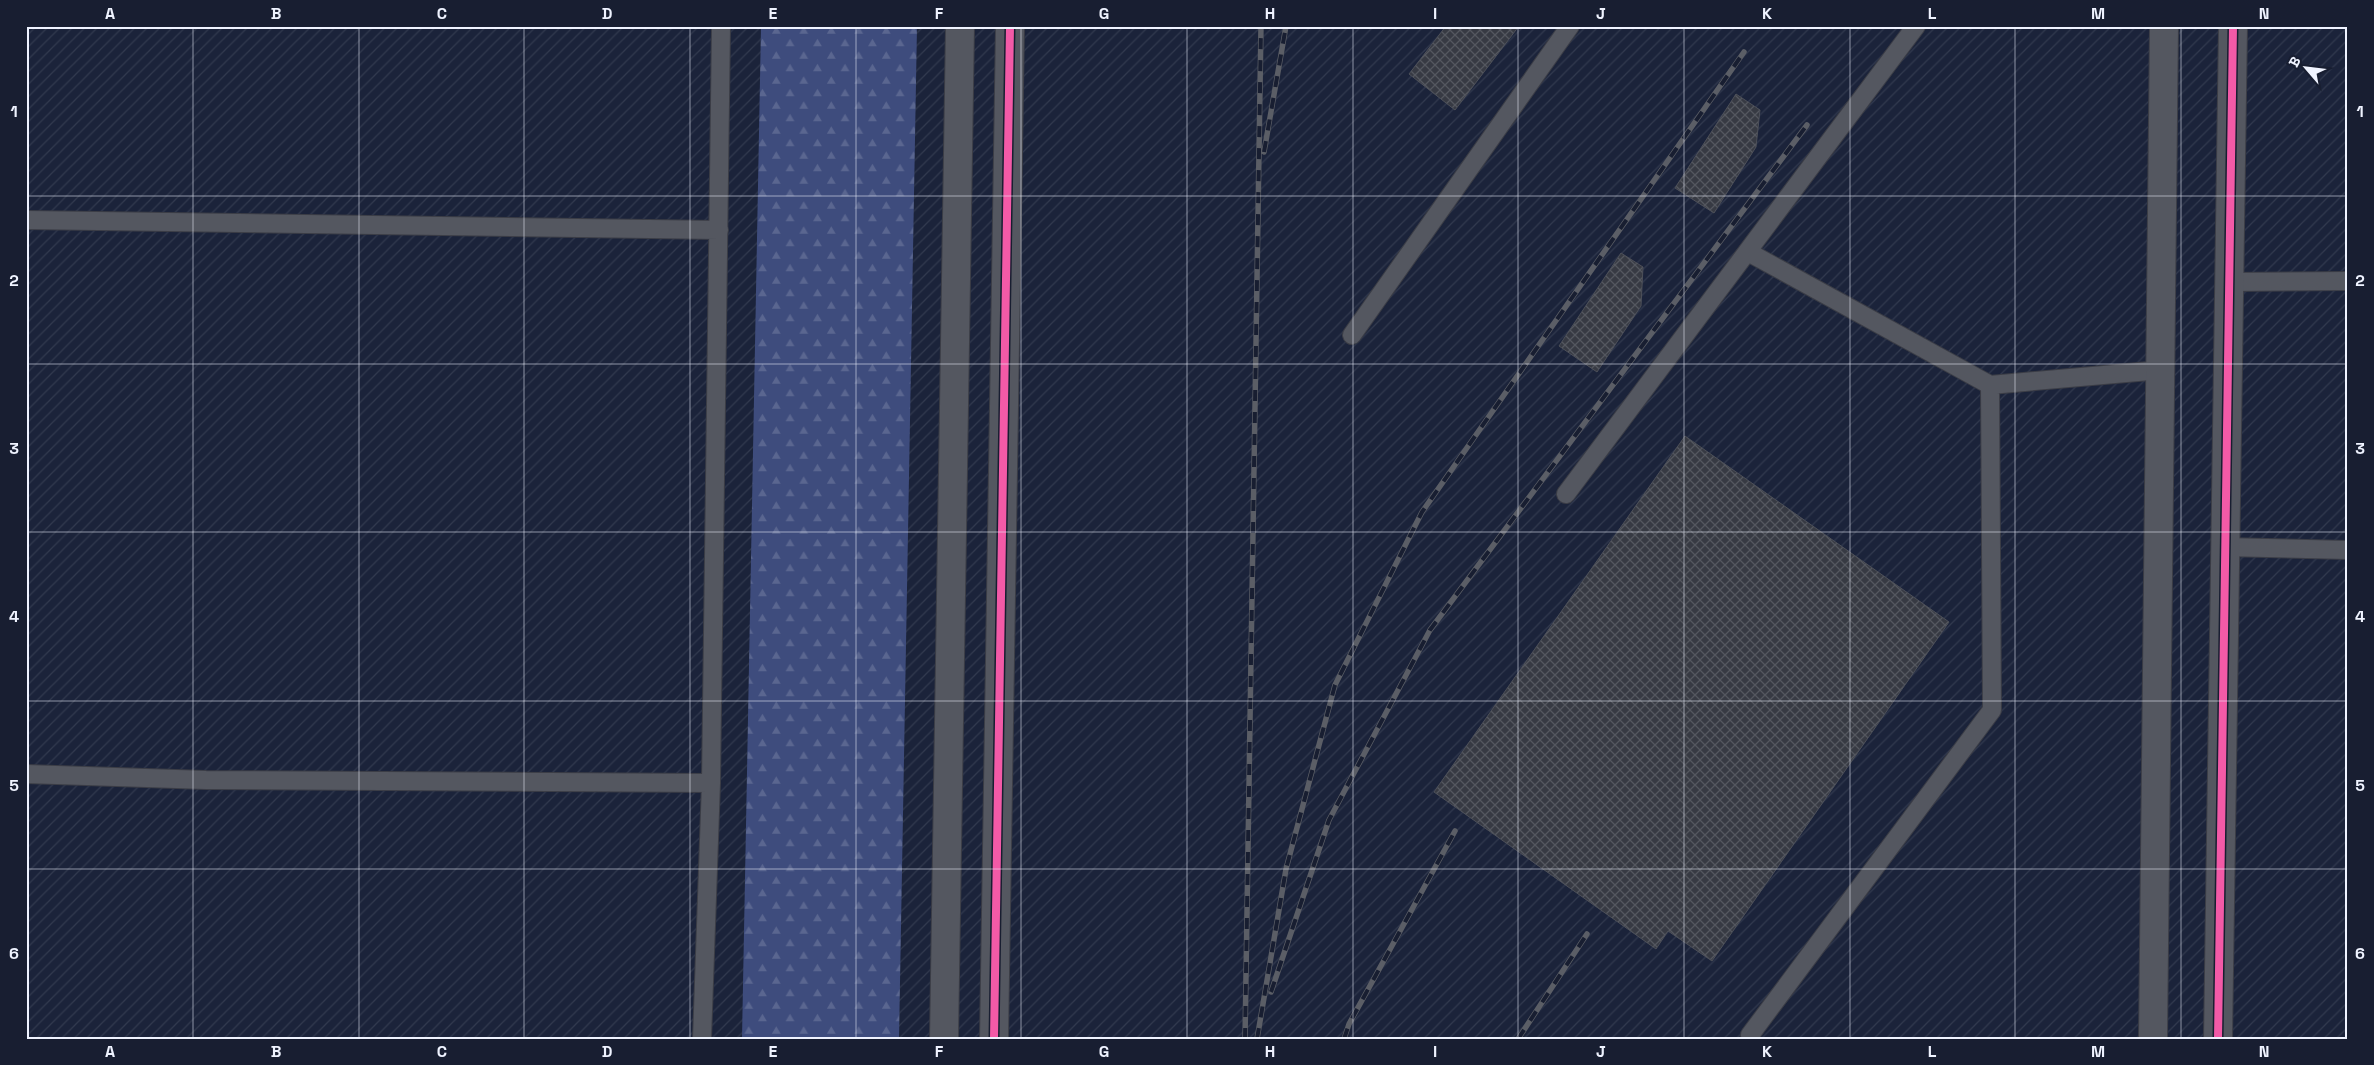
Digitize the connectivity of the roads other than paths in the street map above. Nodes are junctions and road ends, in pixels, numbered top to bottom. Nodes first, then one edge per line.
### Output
1 (721, 26) edge
2 (960, 26) edge
3 (1010, 26) edge
4 (1570, 26) edge
5 (1916, 26) edge
6 (2164, 26) edge
7 (2232, 26) edge
8 (26, 220) edge
9 (719, 230) junction
10 (1748, 252) junction
11 (2348, 281) edge
12 (2229, 282) junction
13 (1352, 335) dead end
14 (2161, 370) junction
15 (1990, 385) junction
16 (1566, 494) dead end
17 (2225, 547) junction
18 (2348, 550) edge
19 (26, 774) edge
20 (711, 783) junction
21 (1750, 1035) dead end
22 (702, 1039) edge
23 (944, 1039) edge
24 (994, 1039) edge
25 (2154, 1039) edge
26 (2218, 1039) edge

1 - 9 lane
2 - 23 street
3 - 24 street
4 - 13 lane
5 - 10 lane
6 - 14 street
7 - 12 street
8 - 9 lane
9 - 20 lane
10 - 15 lane
10 - 16 lane
11 - 12 lane
12 - 17 street
14 - 15 lane
14 - 25 street
15 - 21 lane
17 - 18 lane
17 - 26 street
19 - 20 lane
20 - 22 lane

